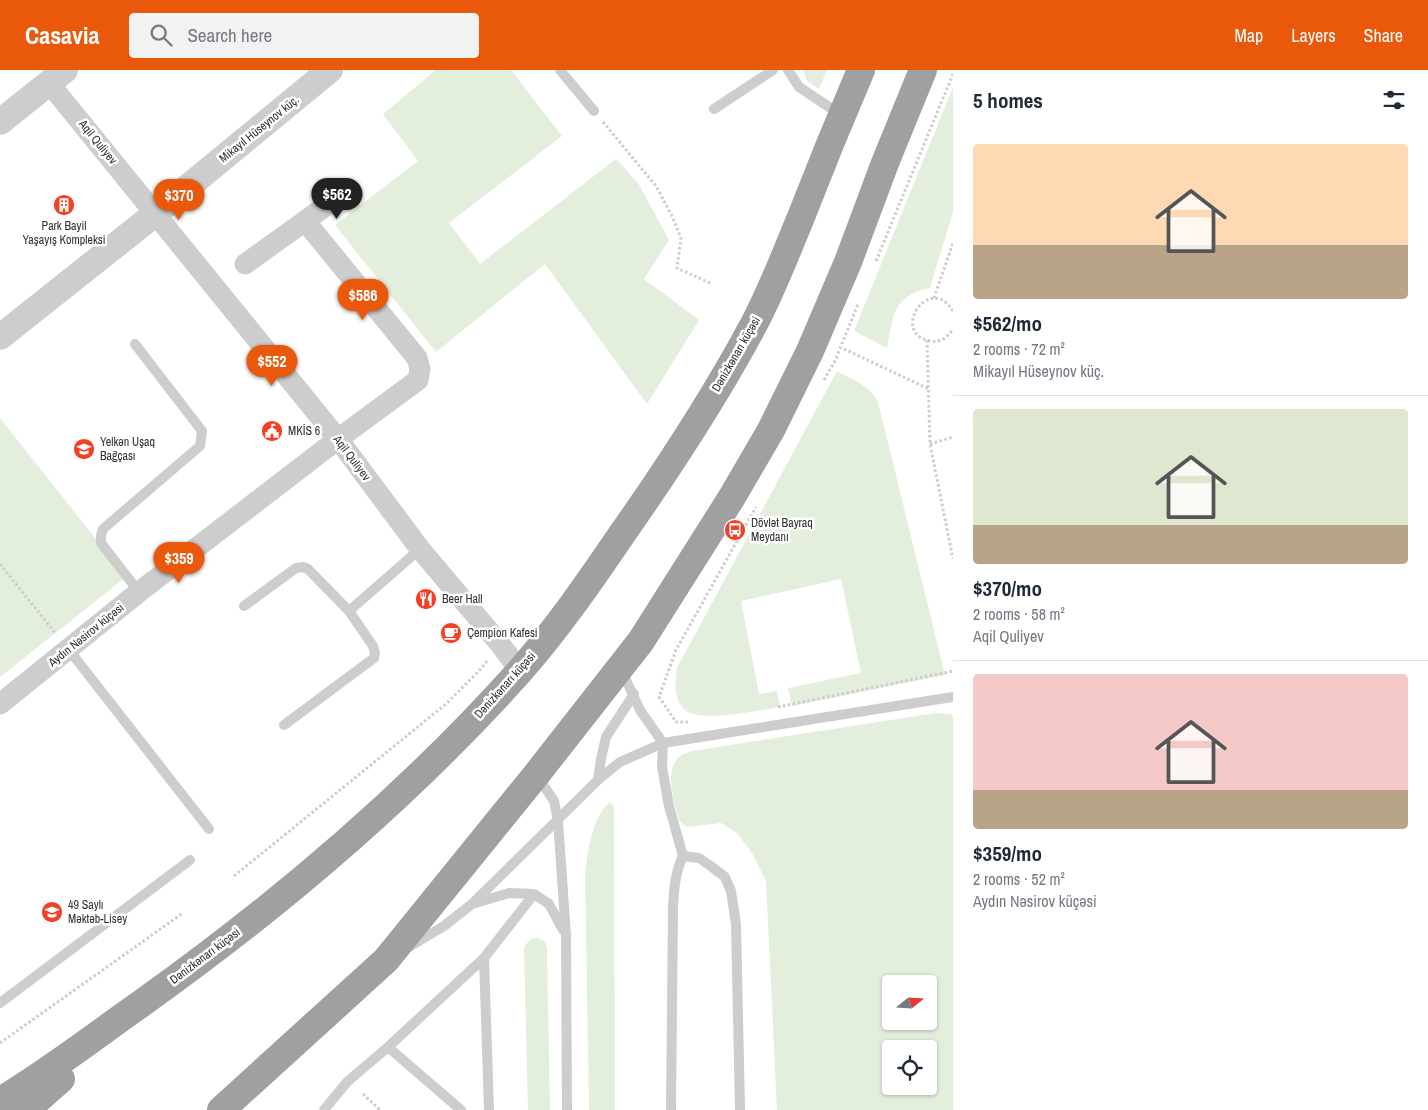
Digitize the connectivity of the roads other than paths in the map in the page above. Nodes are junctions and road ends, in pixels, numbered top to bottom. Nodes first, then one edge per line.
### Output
1 (330, 70) edge
2 (560, 70) edge
3 (773, 70) edge
4 (788, 70) edge
5 (861, 70) edge
6 (923, 70) edge
7 (57, 76) edge
8 (714, 109) dead end
9 (594, 112) road end
10 (842, 115) junction
11 (0, 122) edge
12 (346, 191) dead end
13 (155, 214) junction
14 (305, 221) junction
15 (244, 264) dead end
16 (0, 337) edge
17 (135, 344) dead end
18 (338, 439) junction
19 (420, 549) junction
20 (139, 592) junction
21 (244, 606) dead end
22 (349, 611) junction
23 (69, 650) junction
24 (620, 668) junction
25 (520, 671) junction
26 (634, 694) junction
27 (953, 697) edge
28 (0, 704) edge
29 (284, 725) dead end
30 (663, 743) junction
31 (536, 775) junction
32 (598, 780) junction
33 (558, 821) junction
34 (209, 829) dead end
35 (682, 856) junction
36 (190, 860) dead end
37 (534, 894) junction
38 (472, 904) junction
39 (566, 935) junction
40 (484, 958) junction
41 (386, 960) junction
42 (171, 982) junction
43 (0, 1003) edge
44 (388, 1047) junction
45 (39, 1076) junction
46 (0, 1084) edge
47 (0, 1101) edge
48 (26, 1110) edge
49 (221, 1110) edge
50 (324, 1110) edge
51 (461, 1110) edge
52 (489, 1110) edge
53 (568, 1110) edge
54 (671, 1110) edge
55 (740, 1110) edge

1 - 13 street, Mikayıl Hüseynov küç.
2 - 9 lane
3 - 8 lane
4 - 10 lane
5 - 10 highway, Dənizkənarı küçəsi
6 - 24 highway
7 - 11 street
7 - 13 street, Aqil Quliyev
10 - 25 highway, Dənizkənarı küçəsi
12 - 14 street
13 - 16 street, Mikayıl Hüseynov küç.
13 - 18 street, Aqil Quliyev
14 - 15 street
14 - 18 street, Aydın Nəsirov küçəsi
17 - 20 lane
18 - 19 street, Aqil Quliyev
18 - 20 street, Aydın Nəsirov küçəsi
19 - 22 lane
19 - 25 street, Aqil Quliyev
20 - 23 street, Aydın Nəsirov küçəsi
21 - 22 lane
22 - 29 lane
23 - 28 street, Aydın Nəsirov küçəsi
23 - 34 lane
24 - 26 lane
24 - 31 highway
25 - 42 highway, Dənizkənarı küçəsi
26 - 30 lane
26 - 32 lane
27 - 30 lane
30 - 32 lane
30 - 35 lane
31 - 33 lane
31 - 41 highway
32 - 33 lane
33 - 38 lane
33 - 39 lane
35 - 54 lane
35 - 55 lane
36 - 43 lane
37 - 38 lane
37 - 39 lane
37 - 40 lane
38 - 41 lane
39 - 53 lane
40 - 44 lane
40 - 52 lane
41 - 49 highway
42 - 45 highway, Dənizkənarı küçəsi
42 - 48 highway
44 - 50 lane
44 - 51 lane
45 - 46 street
45 - 47 highway, Dənizkənarı küçəsi

